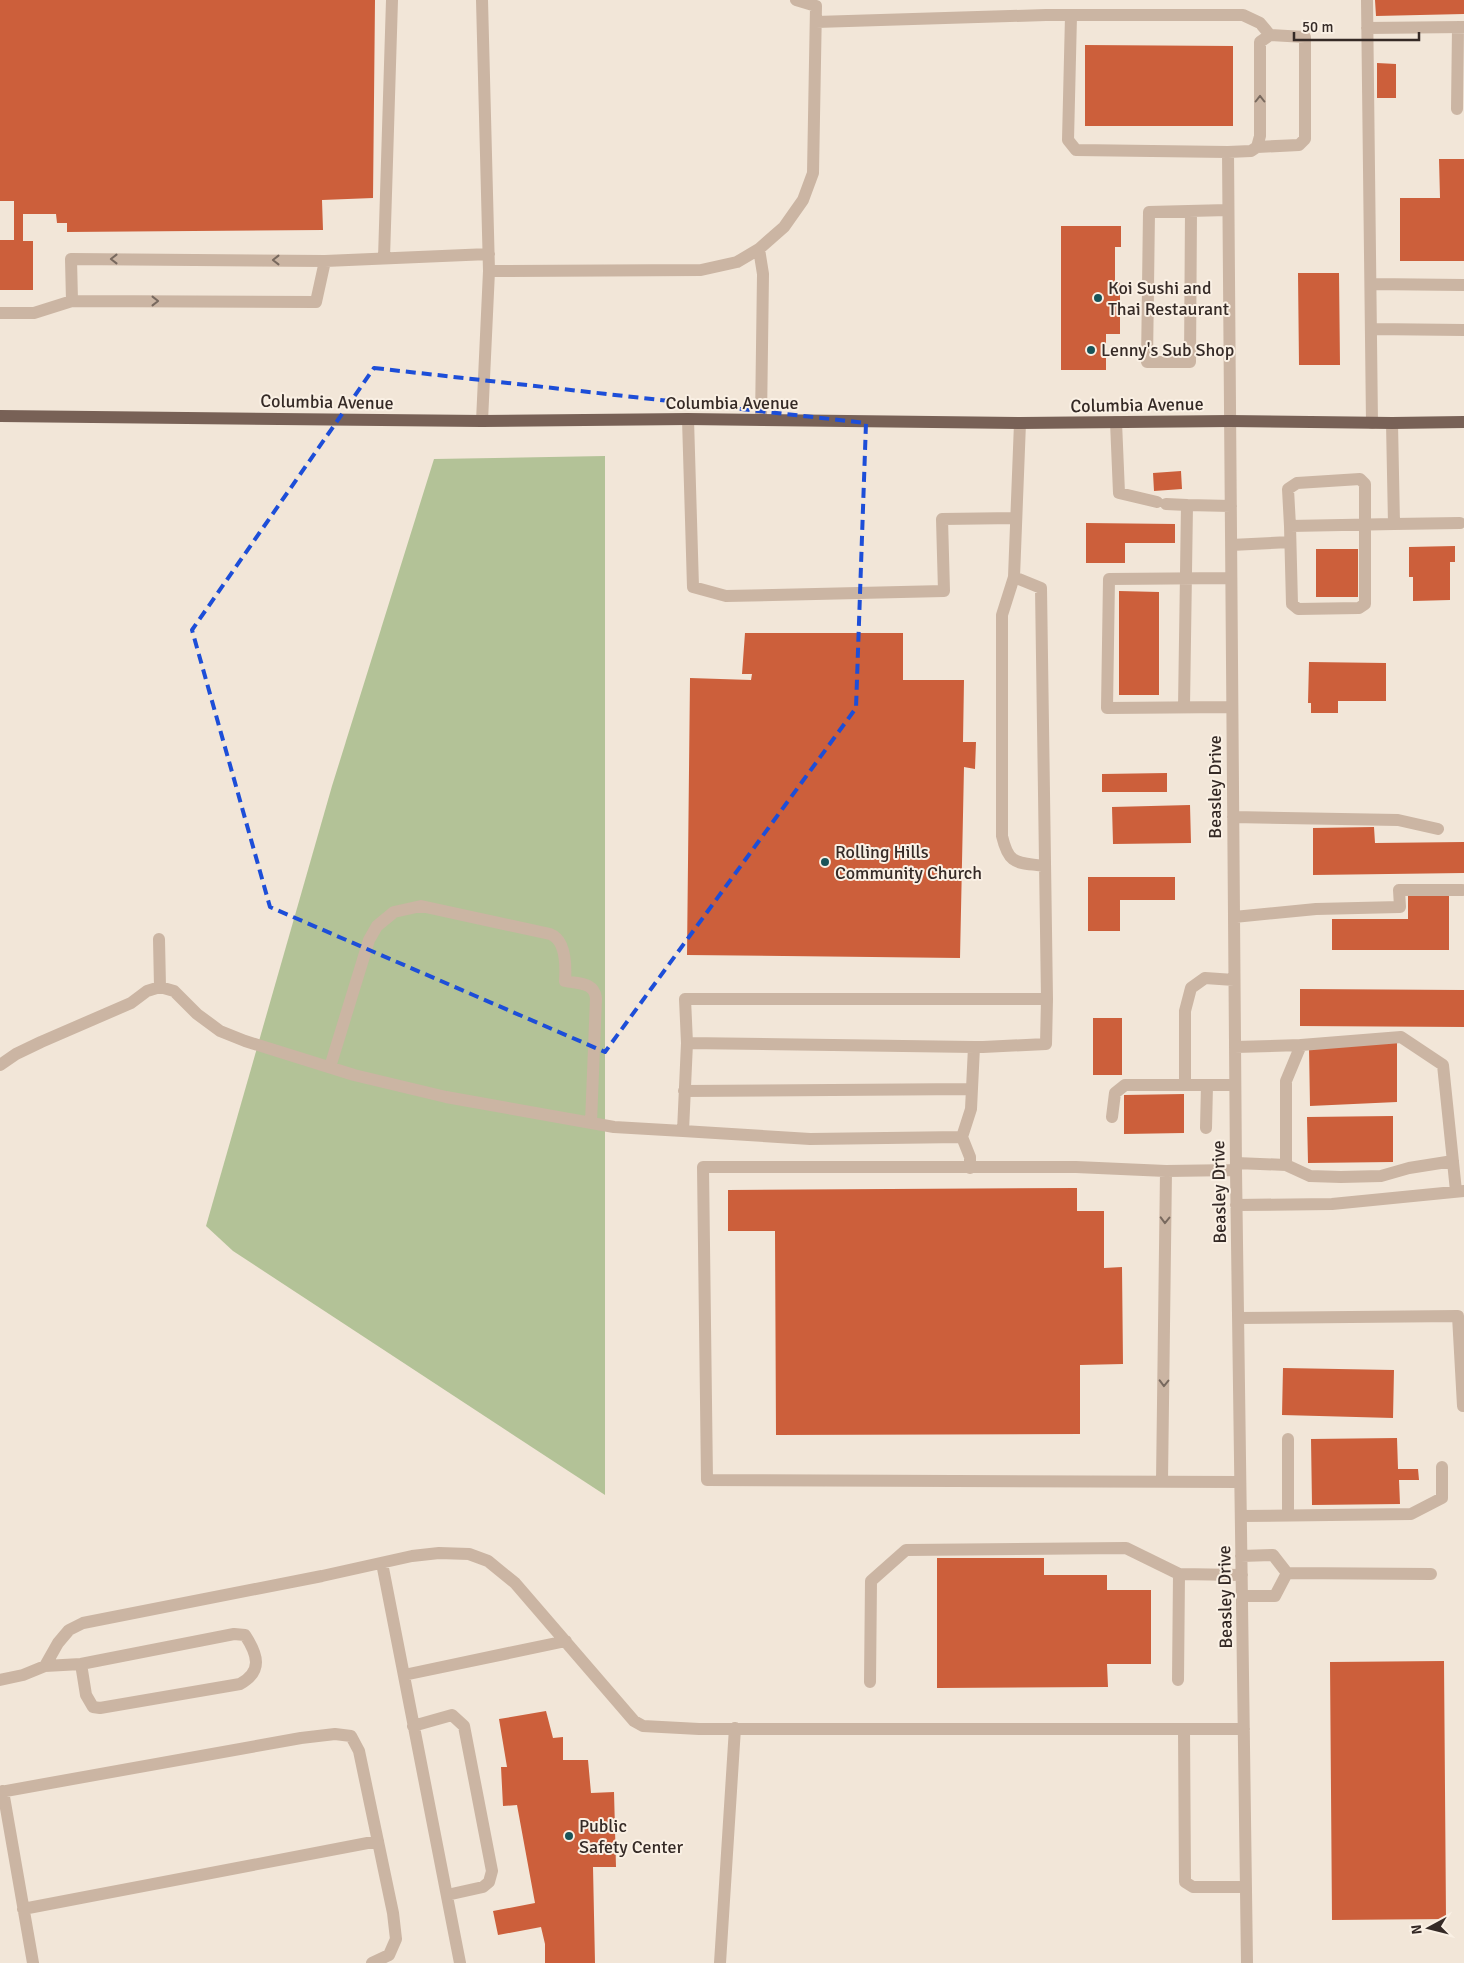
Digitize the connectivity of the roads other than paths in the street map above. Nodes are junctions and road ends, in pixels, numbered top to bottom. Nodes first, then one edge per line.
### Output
1 (392, 0) edge
2 (482, 0) edge
3 (796, 0) edge
4 (1367, 0) edge
5 (1071, 16) junction
6 (816, 22) junction
7 (1461, 27) edge
8 (1367, 28) junction
9 (1265, 39) junction
10 (1456, 109) dead end
11 (1257, 147) junction
12 (1228, 152) junction
13 (1228, 210) junction
14 (1191, 211) junction
15 (759, 249) junction
16 (489, 254) junction
17 (384, 258) junction
18 (325, 260) junction
19 (489, 271) junction
20 (1371, 284) junction
21 (1464, 285) edge
22 (72, 301) junction
23 (0, 313) edge
24 (1371, 329) junction
25 (1464, 330) edge
26 (0, 416) edge
27 (688, 419) junction
28 (761, 420) junction
29 (482, 421) junction
30 (1230, 421) junction
31 (1116, 422) junction
32 (1464, 422) edge
33 (1020, 423) junction
34 (1372, 423) junction
35 (1392, 423) junction
36 (1187, 505) junction
37 (1231, 506) junction
38 (1016, 518) junction
39 (1460, 523) dead end
40 (1394, 524) junction
41 (1366, 525) junction
42 (1290, 526) junction
43 (1290, 542) junction
44 (1231, 545) junction
45 (1014, 578) junction
46 (1187, 578) junction
47 (1231, 578) junction
48 (1184, 707) junction
49 (1232, 707) junction
50 (1233, 818) junction
51 (1438, 829) dead end
52 (1044, 866) junction
53 (1462, 890) dead end
54 (1234, 917) junction
55 (159, 939) dead end
56 (1234, 980) junction
57 (160, 988) junction
58 (1047, 999) junction
59 (686, 1043) junction
60 (1301, 1045) junction
61 (974, 1047) junction
62 (1235, 1047) junction
63 (0, 1065) edge
64 (330, 1067) junction
65 (1185, 1085) junction
66 (1207, 1085) junction
67 (1235, 1085) junction
68 (972, 1090) junction
69 (684, 1091) junction
70 (1112, 1117) dead end
71 (591, 1123) junction
72 (1206, 1128) dead end
73 (682, 1131) junction
74 (962, 1137) junction
75 (1453, 1161) junction
76 (1286, 1165) junction
77 (1236, 1167) junction
78 (970, 1168) junction
79 (1166, 1171) junction
80 (1460, 1191) edge
81 (1236, 1205) junction
82 (1238, 1318) junction
83 (1463, 1406) edge
84 (1288, 1439) dead end
85 (1442, 1467) dead end
86 (1162, 1481) junction
87 (1240, 1482) junction
88 (1288, 1515) junction
89 (1241, 1516) junction
90 (1242, 1556) junction
91 (382, 1563) junction
92 (1287, 1573) junction
93 (1179, 1574) junction
94 (1431, 1574) dead end
95 (1242, 1576) junction
96 (1242, 1596) junction
97 (566, 1642) junction
98 (81, 1664) junction
99 (44, 1666) junction
100 (404, 1675) junction
101 (0, 1680) edge
102 (1178, 1680) dead end
103 (870, 1682) dead end
104 (413, 1726) junction
105 (735, 1728) junction
106 (1184, 1729) junction
107 (1244, 1729) junction
108 (2, 1792) edge
109 (378, 1841) junction
110 (1246, 1887) junction
111 (447, 1895) junction
112 (23, 1909) junction
113 (33, 1963) edge
114 (372, 1963) edge
115 (460, 1963) edge
116 (720, 1963) edge
117 (1247, 1963) edge

1 - 17 street
2 - 16 street
3 - 6 street
4 - 8 street
5 - 6 street
5 - 9 street
5 - 12 street
6 - 15 street
7 - 8 street
7 - 10 street
8 - 20 street
11 -> 9 street
9 - 11 street
11 - 12 street
12 - 13 street, Beasley Drive
13 - 14 street
13 - 30 street, Beasley Drive
14 - 14 street
15 - 19 street
15 - 28 street
16 - 17 street
16 - 19 street
17 - 18 street
22 -> 18 street
18 -> 22 street
19 - 29 street
20 - 21 street
20 - 24 street
22 - 23 street
24 - 25 street
24 - 34 street
26 - 29 main road, Columbia Avenue
27 - 28 main road, Columbia Avenue
27 - 29 main road, Columbia Avenue
27 - 38 street
28 - 33 main road, Columbia Avenue
30 - 31 main road, Columbia Avenue
30 - 34 main road, Columbia Avenue
30 - 37 street, Beasley Drive
31 - 33 main road, Columbia Avenue
31 - 36 street
32 - 35 main road, Columbia Avenue
33 - 38 street
34 - 35 main road, Columbia Avenue
35 - 40 street
36 - 37 street
36 - 46 street
37 - 44 street, Beasley Drive
38 - 45 street
39 - 40 street
40 - 41 street
41 - 42 street
41 - 42 street
41 - 43 street
42 - 43 street
43 - 44 street
44 - 47 street, Beasley Drive
45 - 52 street
45 - 52 street
46 - 47 street
46 - 48 street
46 - 48 street
47 - 49 street, Beasley Drive
48 - 49 street
49 - 50 street, Beasley Drive
50 - 51 street
50 - 54 street, Beasley Drive
52 - 58 street
53 - 54 street
54 - 56 street, Beasley Drive
55 - 57 street
56 - 62 street, Beasley Drive
56 - 65 street
57 - 63 street
57 - 64 street
58 - 59 street
58 - 61 street
59 - 61 street
59 - 69 street
60 - 62 street
60 - 75 street
60 - 76 street
61 - 68 street
62 - 67 street, Beasley Drive
64 - 71 street
64 - 71 street
65 - 66 street
65 - 70 street
66 - 67 street
66 - 72 street
67 - 77 street, Beasley Drive
68 - 69 street
68 - 74 street
69 - 73 street
71 - 73 street
73 - 74 street
74 - 78 street
75 - 76 street
75 - 80 street
76 - 77 street
77 - 79 street
77 - 81 street, Beasley Drive
78 - 79 street
78 - 86 street
79 -> 86 street
80 - 81 street
81 - 82 street, Beasley Drive
82 - 83 street
82 - 87 street, Beasley Drive
84 - 88 street
85 - 88 street
86 - 87 street
87 - 89 street, Beasley Drive
88 - 89 street
89 - 90 street, Beasley Drive
90 - 92 street
90 - 95 street, Beasley Drive
91 - 97 street
91 - 99 street
91 - 100 street
92 - 94 street
92 - 96 street
93 - 95 street
93 - 102 street
93 - 103 street
95 - 96 street, Beasley Drive
96 - 107 street, Beasley Drive
97 - 100 street
97 - 105 street
98 - 98 street
98 - 99 street
99 - 101 street
100 - 104 street
104 - 111 street
104 - 111 street
105 - 106 street
105 - 116 street
106 - 107 street
106 - 110 street
107 - 110 street, Beasley Drive
108 - 109 street
108 - 112 street
109 - 112 street
109 - 114 street
110 - 117 street, Beasley Drive
111 - 115 street
112 - 113 street

